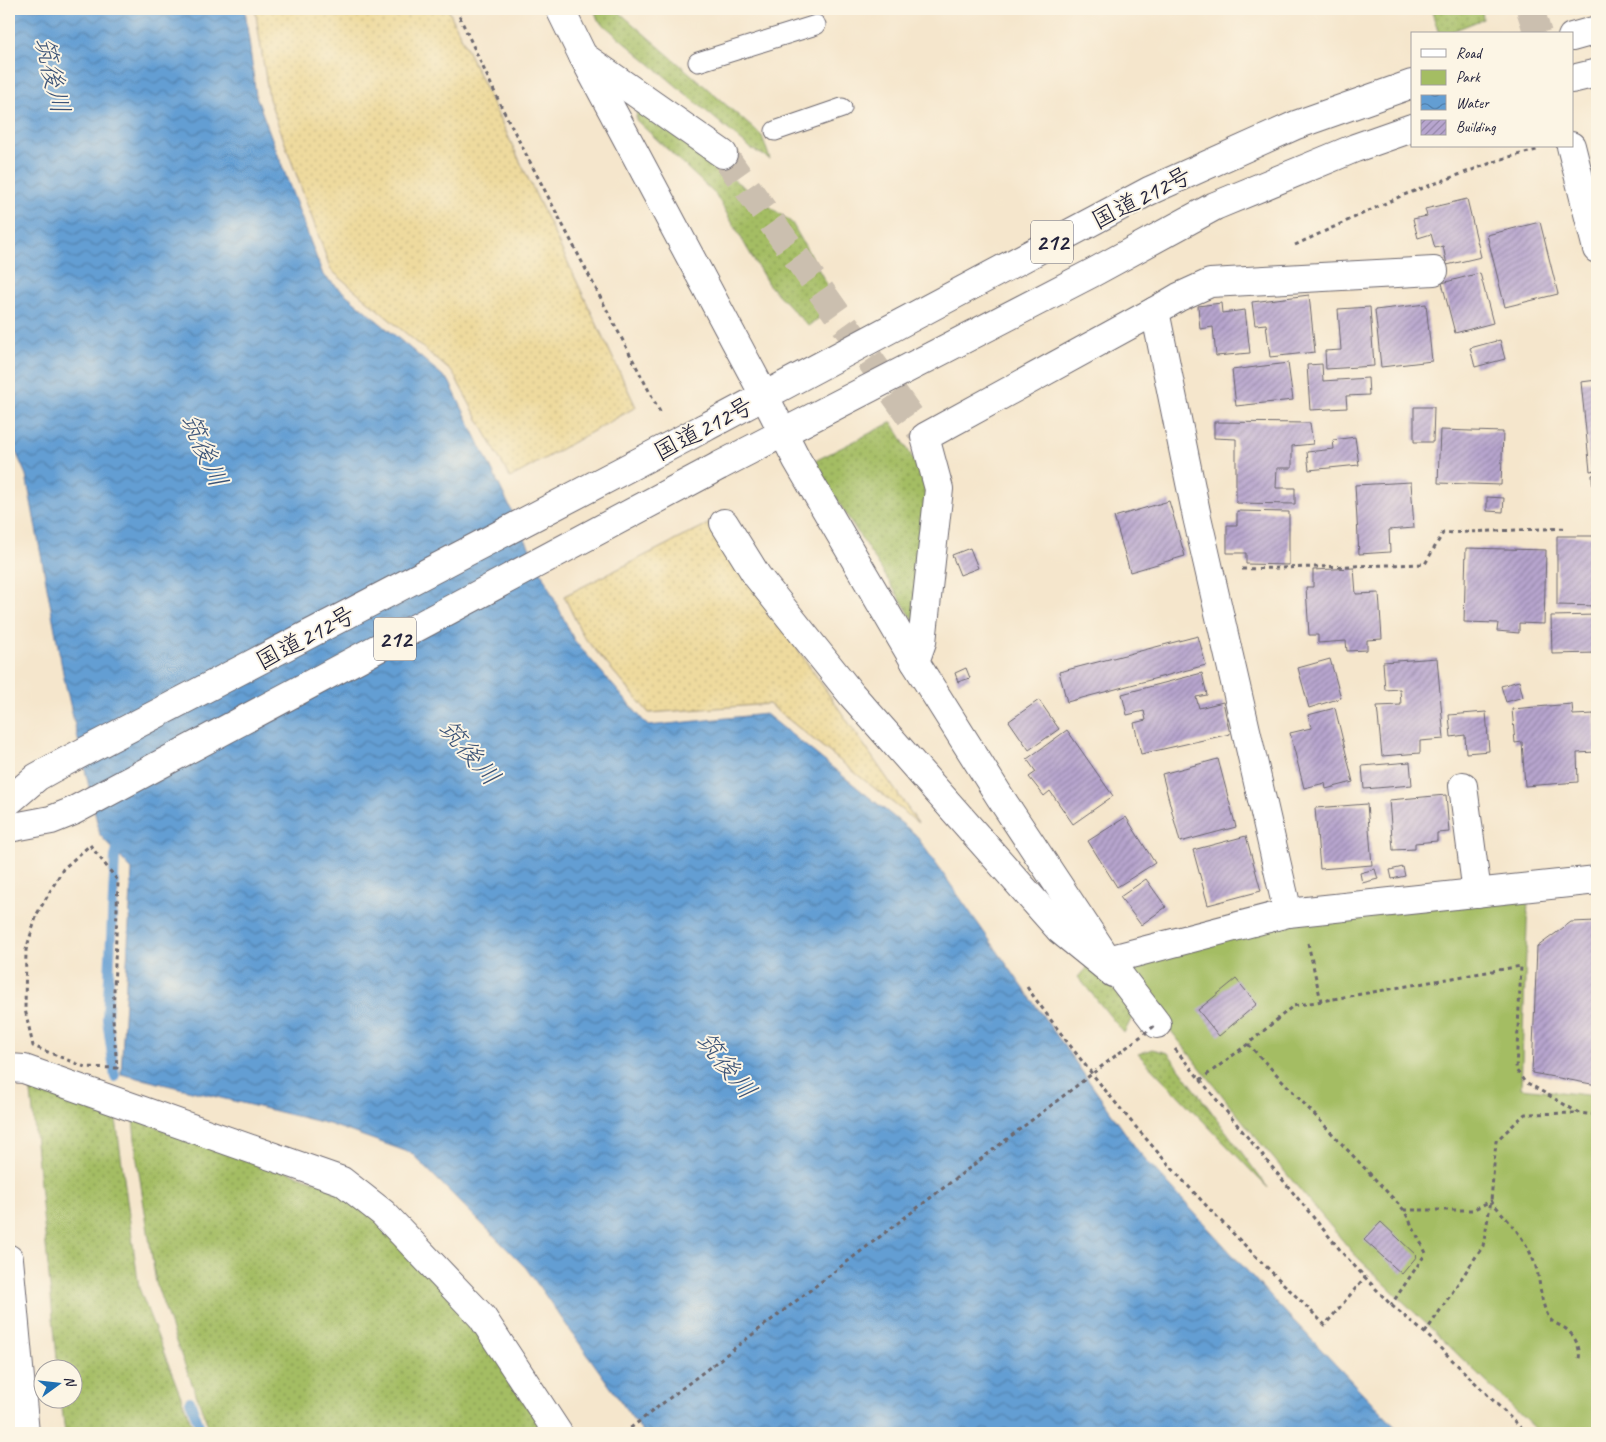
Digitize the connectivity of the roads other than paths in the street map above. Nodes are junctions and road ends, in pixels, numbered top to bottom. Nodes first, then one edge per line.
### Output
1 (560, 9) edge
2 (816, 25) dead end
3 (1597, 30) edge
4 (1574, 36) edge
5 (583, 56) junction
6 (698, 62) dead end
7 (1411, 84) edge
8 (842, 108) dead end
9 (1411, 128) edge
10 (775, 131) dead end
11 (1572, 148) edge
12 (723, 154) tunnel mouth
13 (1597, 249) edge
14 (1434, 271) dead end
15 (1155, 311) junction
16 (764, 395) junction
17 (783, 432) junction
18 (724, 523) dead end
19 (916, 662) junction
20 (1463, 786) dead end
21 (9, 801) edge
22 (9, 828) edge
23 (1597, 880) edge
24 (1477, 893) junction
25 (1294, 913) junction
26 (1108, 960) junction
27 (1126, 983) junction
28 (1163, 1033) road end
29 (9, 1068) edge
30 (9, 1259) edge
31 (25, 1433) edge
32 (558, 1433) edge

1 - 5 main road
2 - 6 lane
3 - 4 main road
5 - 12 main road
5 - 16 main road
7 - 16 main road, 国道212号 / 212
8 - 10 lane
9 - 17 main road, 国道212号 / 212
11 - 13 main road
14 - 15 main road
15 - 19 main road
15 - 25 main road
16 - 17 main road
16 - 21 main road, 国道212号 / 212, bridge
17 - 19 main road
17 - 22 main road, 国道212号 / 212, bridge
18 - 27 main road
19 - 26 main road
20 - 24 main road
23 - 24 main road
24 - 25 main road
25 - 26 main road
26 - 27 main road
27 - 28 main road
29 - 32 main road
30 - 31 main road

